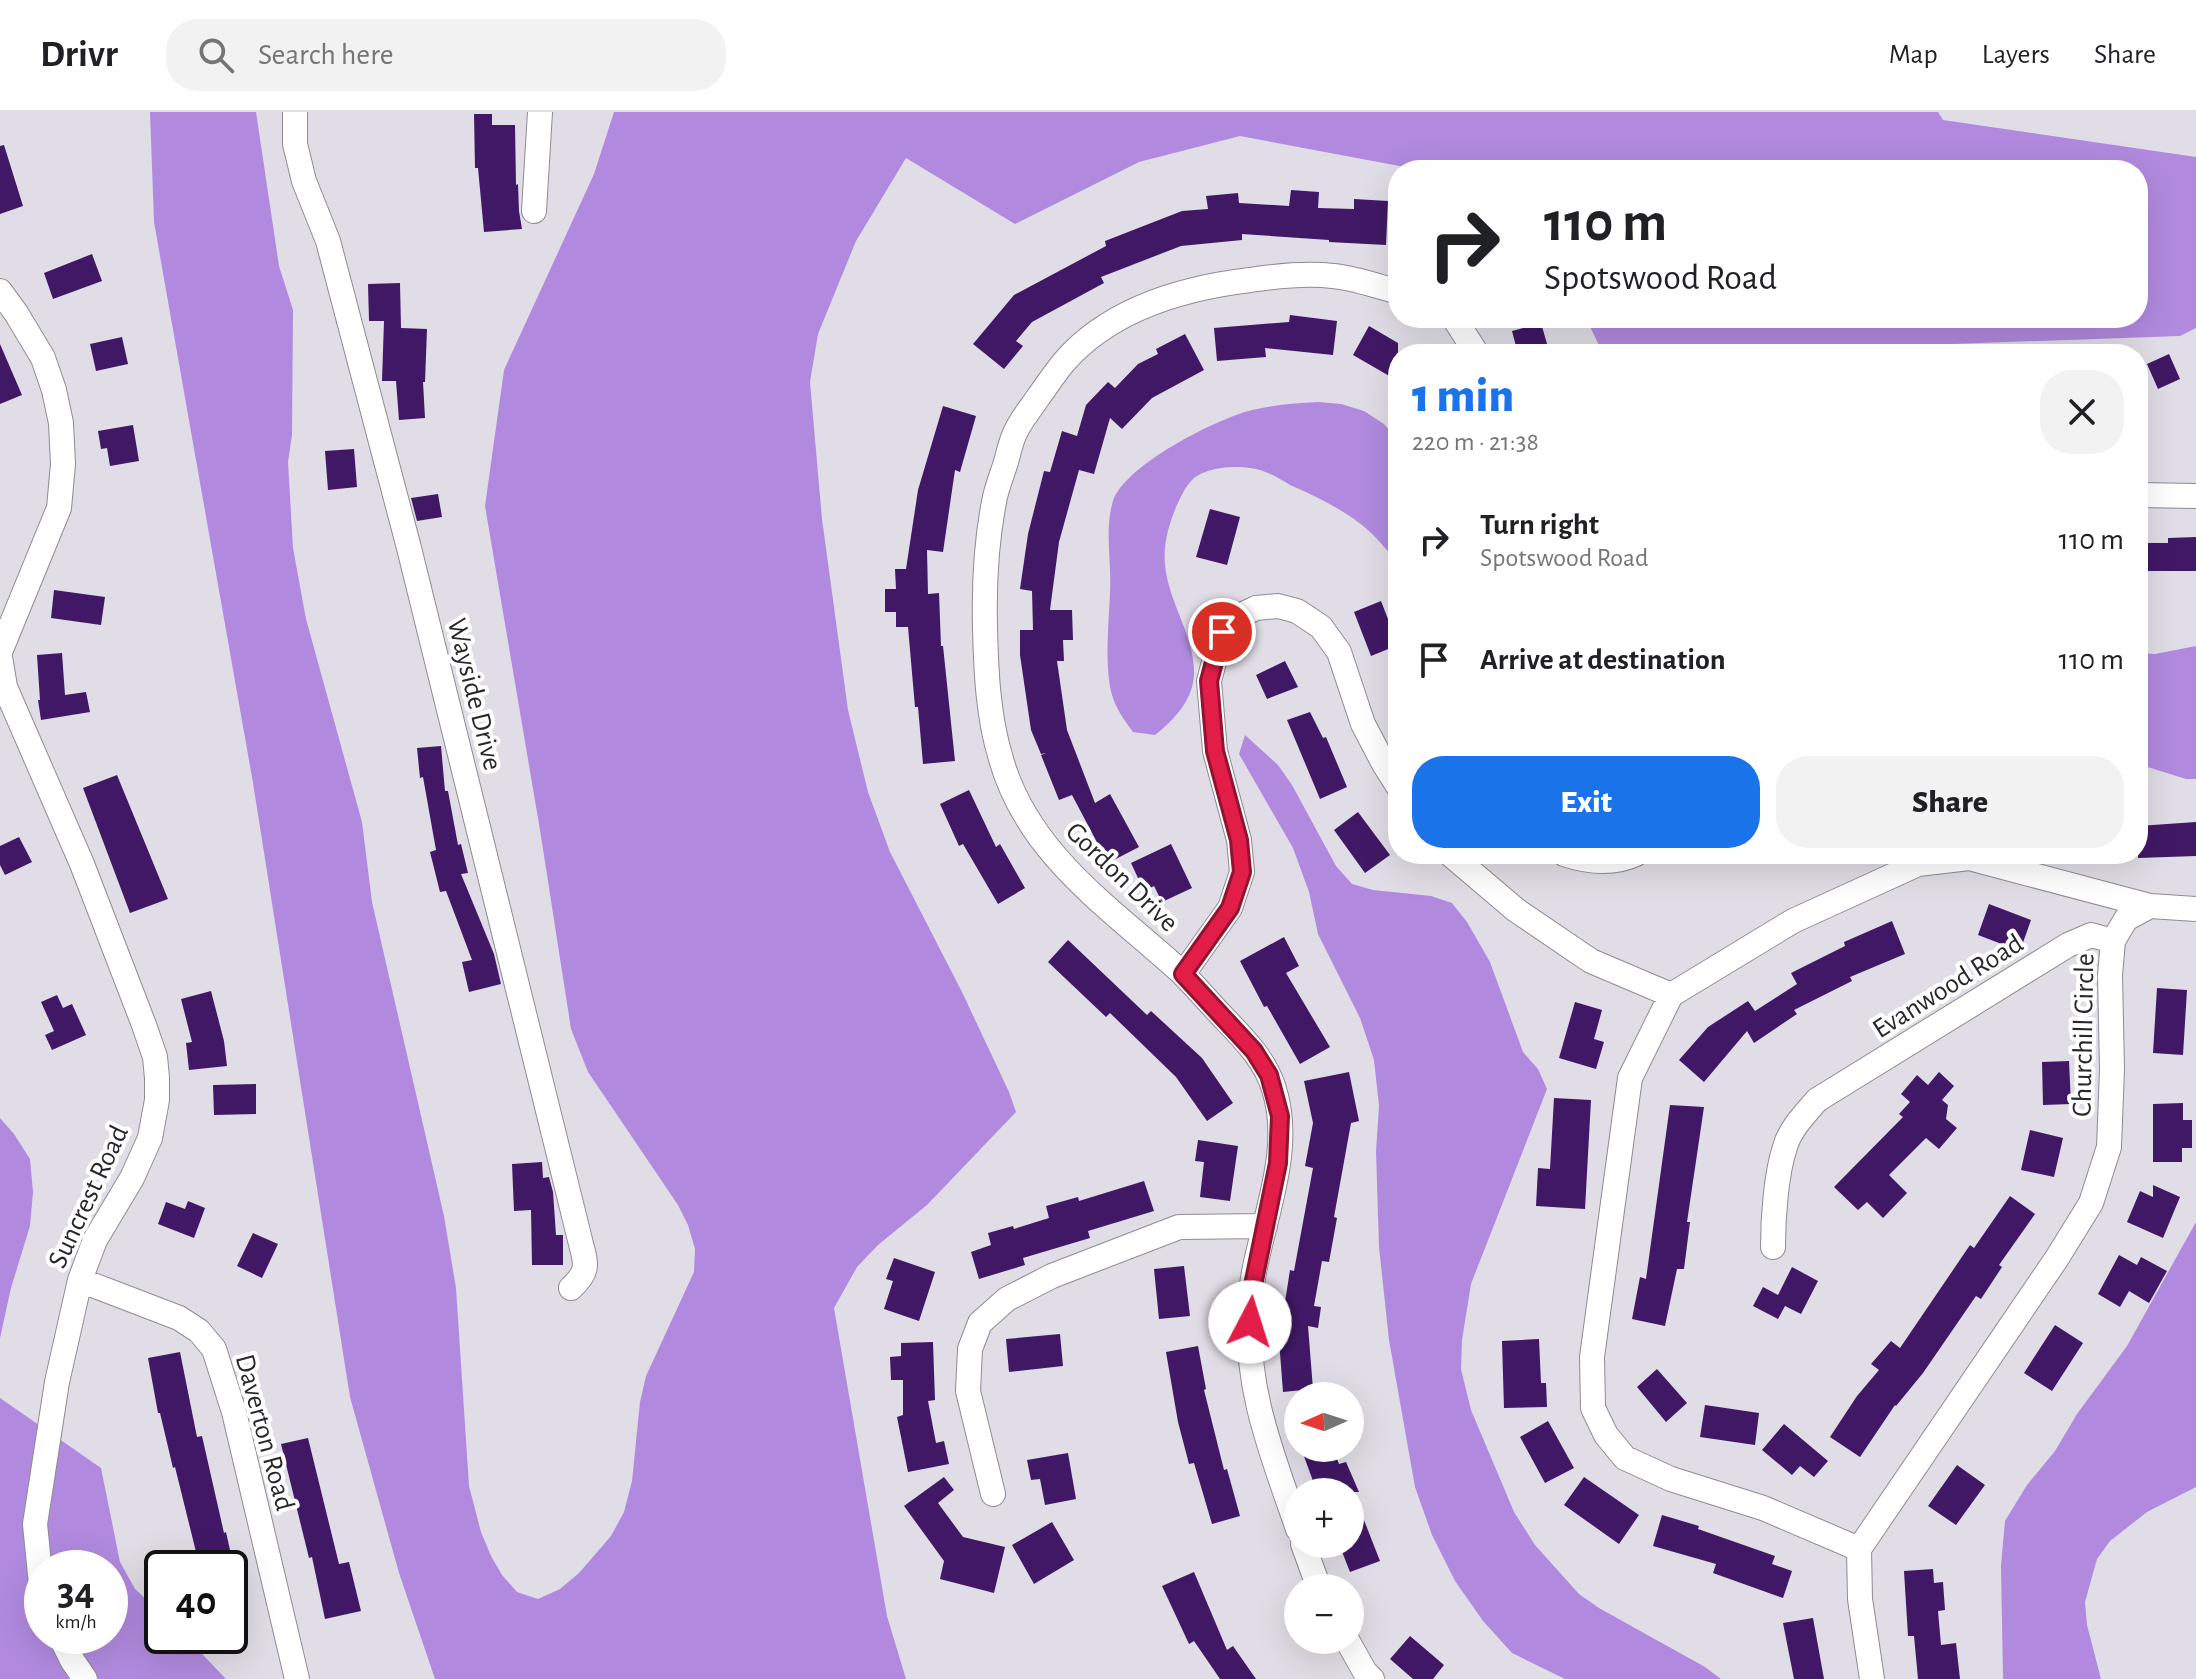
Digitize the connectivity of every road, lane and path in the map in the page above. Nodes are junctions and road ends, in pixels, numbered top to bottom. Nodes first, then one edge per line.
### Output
1 (295, 112) edge
2 (540, 112) edge
3 (534, 211) dead end
4 (1388, 290) edge
5 (0, 291) edge
6 (2148, 495) edge
7 (2196, 496) edge
8 (0, 654) edge
9 (1388, 770) edge
10 (1462, 864) edge
11 (1918, 864) edge
12 (1992, 864) edge
13 (2150, 906) junction
14 (2196, 909) edge
15 (2113, 941) junction
16 (1183, 974) junction
17 (1671, 995) junction
18 (1265, 1226) junction
19 (1773, 1247) dead end
20 (80, 1280) junction
21 (571, 1288) dead end
22 (1284, 1487) edge
23 (993, 1494) dead end
24 (1859, 1549) junction
25 (38, 1550) edge
26 (69, 1654) edge
27 (1353, 1654) edge
28 (1362, 1677) edge
29 (85, 1679) edge
30 (297, 1679) edge
31 (1872, 1679) edge

1 - 21 street, Wayside Drive
2 - 3 street
4 - 16 street, Gordon Drive
5 - 8 street
6 - 7 street
8 - 20 street, Suncrest Road
9 - 16 street
10 - 17 street
11 - 17 street
12 - 13 street
13 - 14 street
13 - 15 street, Churchill Circle
15 - 19 street, Evanwood Road
15 - 24 street, Churchill Circle
16 - 18 street, Gordon Drive
17 - 24 street
18 - 22 street, Gordon Drive
18 - 23 street
20 - 25 street, Suncrest Road
20 - 30 street, Daverton Road
24 - 31 street
26 - 29 street
27 - 28 street

